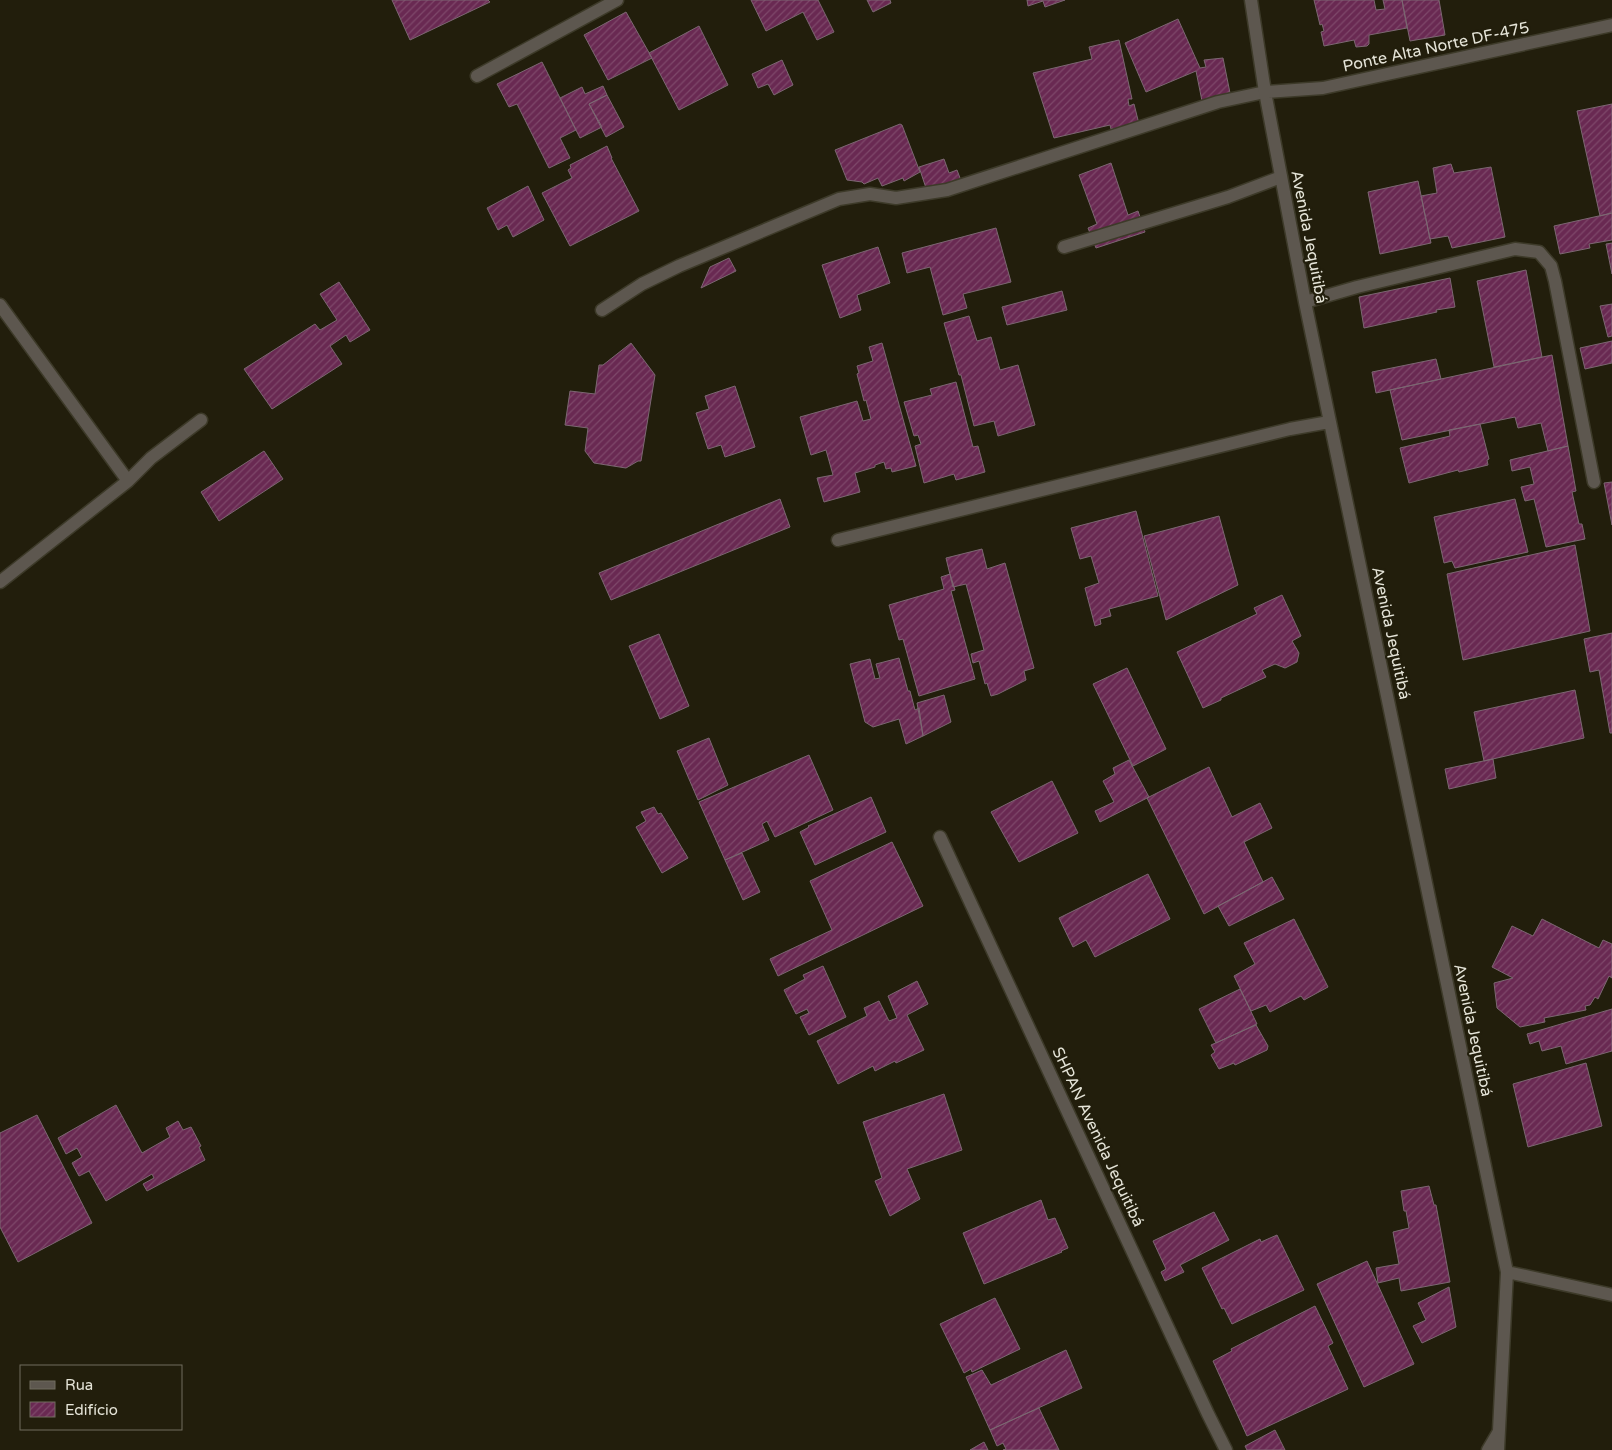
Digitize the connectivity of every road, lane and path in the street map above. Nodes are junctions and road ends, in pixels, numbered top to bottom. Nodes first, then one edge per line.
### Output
1 (617, 0) edge
2 (1251, 0) edge
3 (1612, 25) edge
4 (477, 76) dead end
5 (1266, 92) junction
6 (1281, 177) junction
7 (1064, 247) dead end
8 (1305, 302) junction
9 (0, 305) edge
10 (602, 310) dead end
11 (201, 420) dead end
12 (1329, 422) junction
13 (128, 481) junction
14 (1594, 482) dead end
15 (838, 540) dead end
16 (0, 582) edge
17 (940, 837) dead end
18 (1507, 1272) junction
19 (1612, 1295) edge
20 (1499, 1430) junction
21 (1226, 1450) edge
22 (1488, 1450) edge
23 (1498, 1450) edge

1 - 4 street
2 - 5 street, Avenida Jequitibá
3 - 5 street, Ponte Alta Norte DF-475
5 - 6 street, Avenida Jequitibá
5 - 10 street, Ponte Alta Norte DF-475
6 - 7 street
6 - 8 street, Avenida Jequitibá
8 - 12 street, Avenida Jequitibá
8 - 14 street
9 - 13 street
11 - 13 street
12 - 15 street
12 - 18 street, Avenida Jequitibá
13 - 16 street
17 - 21 street, SHPAN Avenida Jequitibá
18 - 19 street
18 - 20 street
20 - 22 street
20 - 23 street

